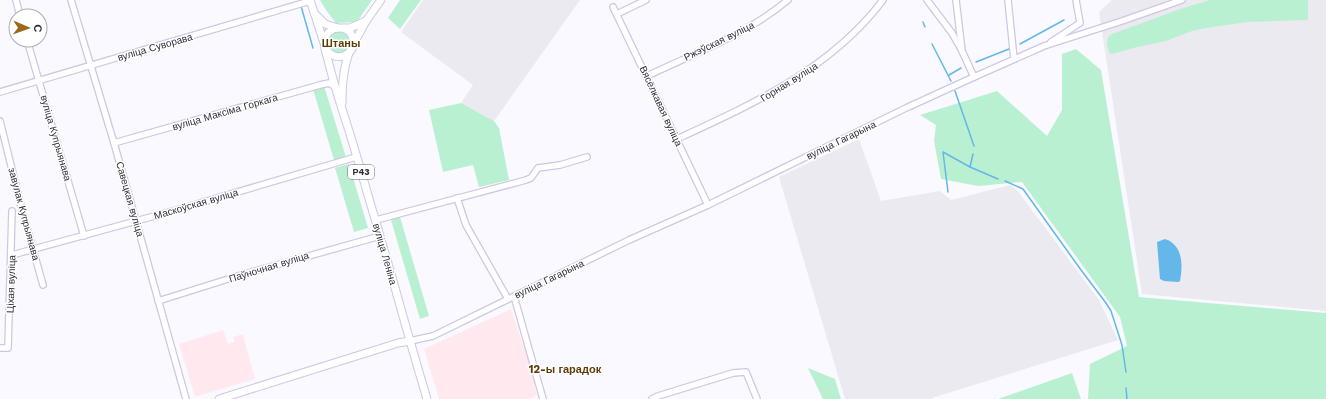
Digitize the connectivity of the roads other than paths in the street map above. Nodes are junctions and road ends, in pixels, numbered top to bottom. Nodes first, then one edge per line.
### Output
1 (71, 0) edge
2 (310, 0) edge
3 (381, 0) edge
4 (646, 0) edge
5 (788, 0) edge
6 (883, 0) edge
7 (927, 0) edge
8 (956, 0) edge
9 (1008, 0) edge
10 (1076, 0) edge
11 (1182, 0) edge
12 (613, 7) dead end
13 (314, 13) junction
14 (617, 14) junction
15 (366, 21) junction
16 (341, 28) junction
17 (324, 45) junction
18 (353, 46) junction
19 (1044, 46) junction
20 (29, 48) edge
21 (962, 51) junction
22 (349, 53) junction
23 (1014, 59) junction
24 (90, 66) junction
25 (646, 76) junction
26 (974, 77) junction
27 (39, 80) junction
28 (338, 87) junction
29 (0, 92) edge
30 (0, 121) edge
31 (677, 139) junction
32 (114, 144) junction
33 (356, 157) junction
34 (587, 157) dead end
35 (458, 198) junction
36 (708, 205) junction
37 (12, 211) dead end
38 (376, 220) junction
39 (136, 222) junction
40 (84, 236) junction
41 (380, 236) junction
42 (33, 250) junction
43 (12, 256) junction
44 (43, 284) dead end
45 (511, 298) junction
46 (158, 302) junction
47 (410, 341) junction
48 (0, 348) edge
49 (186, 399) edge
50 (219, 399) edge
51 (427, 399) edge
52 (543, 399) edge
53 (652, 399) edge
54 (756, 399) edge

1 - 24 street, Савецкая вуліца
2 - 13 main road, вуліца Леніна / Р43
2 - 24 street, вуліца Суворава
3 - 15 main road
4 - 14 street
5 - 25 street, Ржэўская вуліца
6 - 31 street, Горная вуліца
7 - 21 street
8 - 21 street
9 - 23 street
10 - 19 street
11 - 19 street, вуліца Гагарына
12 - 14 street, Вясёлкавая вуліца
13 - 16 main road
13 - 17 main road, вуліца Леніна / Р43
14 - 25 street, Вясёлкавая вуліца
15 - 16 main road
15 - 18 main road
16 - 17 main road
16 - 18 main road
17 - 22 main road
17 - 28 main road, вуліца Леніна / Р43
18 - 22 main road, Р43
19 - 23 street, вуліца Гагарына
20 - 27 street, вуліца Купрыянава
21 - 26 street
22 - 28 main road, вуліца Леніна / Р43
23 - 26 street, вуліца Гагарына
24 - 27 street, вуліца Суворава
24 - 32 street, Савецкая вуліца
25 - 31 street, Вясёлкавая вуліца
26 - 36 street, вуліца Гагарына
27 - 29 street, вуліца Суворава
27 - 40 street, вуліца Купрыянава
28 - 32 street, вуліца Максіма Горкага
28 - 33 main road, вуліца Леніна / Р43
30 - 42 street, завулак Купрыянава
31 - 36 street, Вясёлкавая вуліца
32 - 39 street, Савецкая вуліца
33 - 38 main road, вуліца Леніна / Р43
33 - 39 street, Маскоўская вуліца
34 - 35 street
35 - 38 street
35 - 45 street, вуліца Гагарына
36 - 45 street, вуліца Гагарына
37 - 43 street, Ціхая вуліца
38 - 41 main road, вуліца Леніна / Р43
39 - 40 street, Маскоўская вуліца
39 - 46 street, Савецкая вуліца
40 - 42 street, Маскоўская вуліца
41 - 46 street, Паўночная вуліца
41 - 47 main road, вуліца Леніна / Р43
42 - 43 street, Маскоўская вуліца
42 - 44 street, завулак Купрыянава
43 - 48 street, Ціхая вуліца
45 - 47 street, вуліца Гагарына
45 - 52 street
46 - 49 street, Савецкая вуліца
47 - 50 main road, вуліца Гагарына
47 - 51 main road, вуліца Леніна / Р43
53 - 54 street

